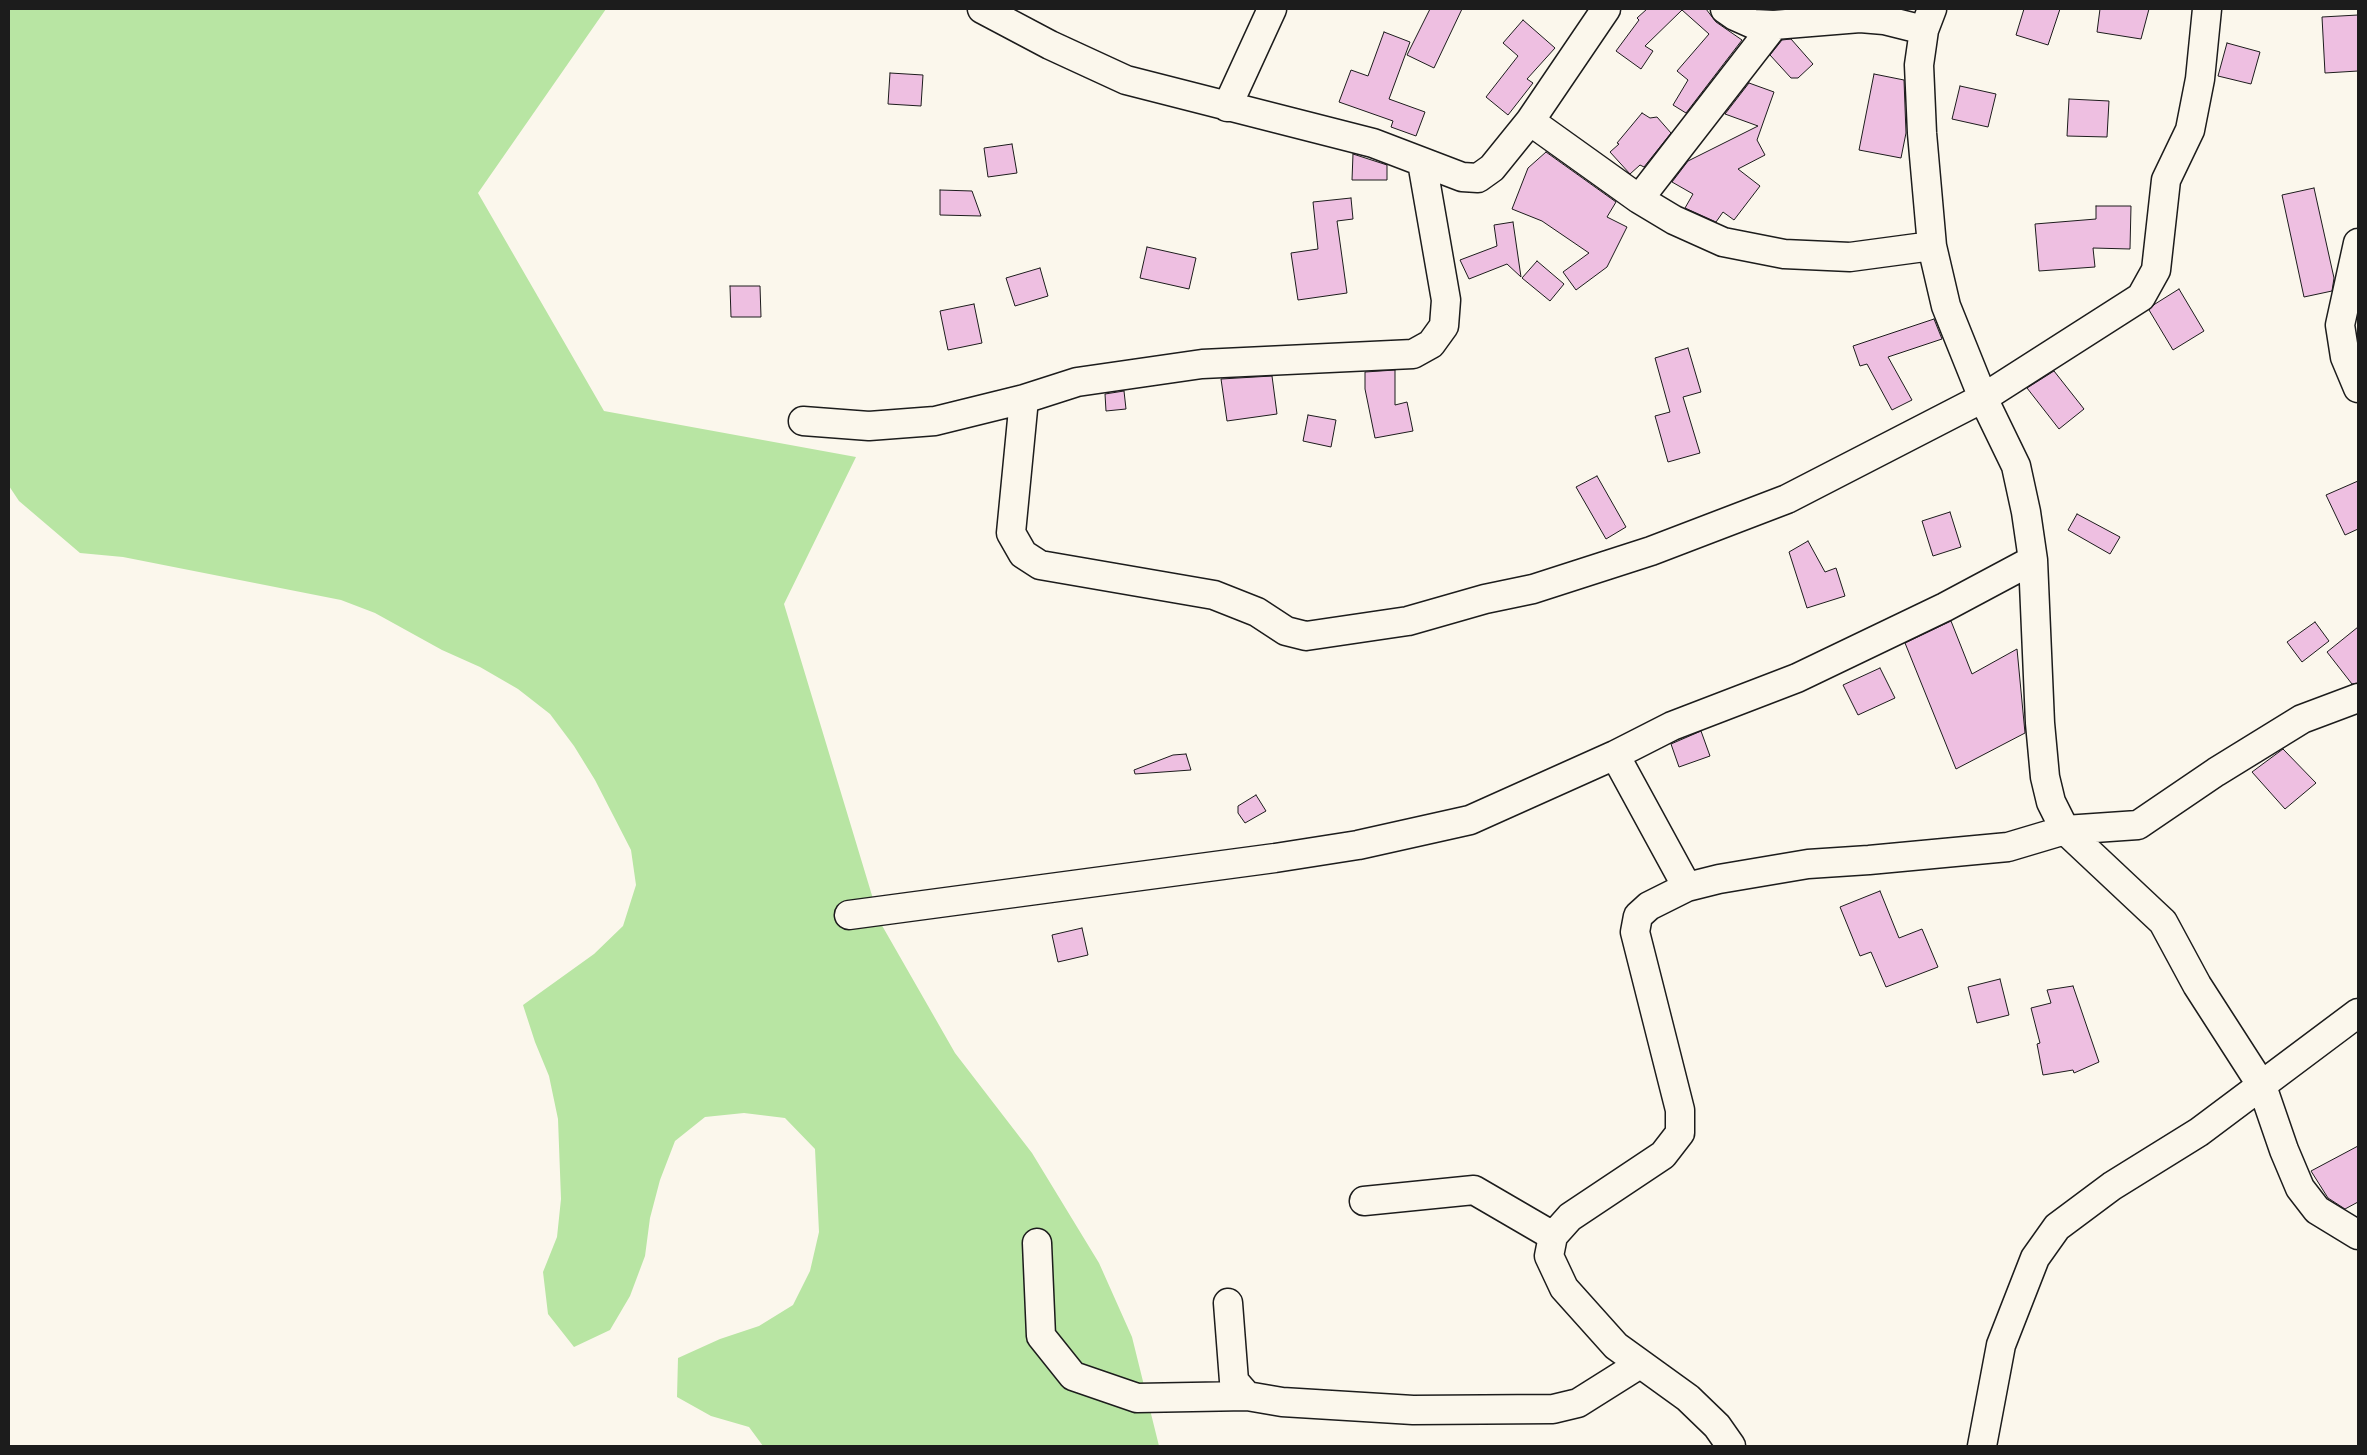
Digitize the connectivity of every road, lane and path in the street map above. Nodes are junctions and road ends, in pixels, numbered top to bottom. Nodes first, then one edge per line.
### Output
1 (982, 9) edge
2 (1272, 9) edge
3 (1606, 9) edge
4 (1725, 9) edge
5 (2206, 9) edge
6 (1928, 19) edge
7 (1774, 25) junction
8 (1227, 107) junction
9 (1530, 121) junction
10 (1422, 162) junction
11 (1639, 199) junction
12 (2358, 243) edge
13 (1932, 246) junction
14 (2358, 388) edge
15 (1983, 398) junction
16 (1024, 399) junction
17 (802, 421) dead end
18 (2033, 560) junction
19 (2358, 698) edge
20 (1615, 754) junction
21 (2065, 830) junction
22 (1687, 887) junction
23 (849, 915) dead end
24 (2358, 1013) edge
25 (2262, 1086) junction
26 (1364, 1201) dead end
27 (2358, 1235) edge
28 (1553, 1236) junction
29 (1037, 1243) dead end
30 (1228, 1303) dead end
31 (1640, 1364) junction
32 (1247, 1396) junction
33 (1731, 1446) edge
34 (1982, 1446) edge

1 - 8 street
2 - 8 street
3 - 9 street
4 - 7 street
5 - 15 street
6 - 7 street
6 - 13 street
7 - 11 street
8 - 10 street
9 - 10 street
9 - 11 street
10 - 16 street
11 - 13 street
12 - 14 street
13 - 15 street
15 - 16 street
15 - 18 street
16 - 17 street
18 - 20 street
18 - 21 street
19 - 21 street
20 - 22 street
20 - 23 street
21 - 22 street
21 - 25 street
22 - 28 street
24 - 25 street
25 - 27 street
25 - 34 street
26 - 28 street
28 - 31 street
29 - 32 street
30 - 32 street
31 - 32 street
31 - 33 street

